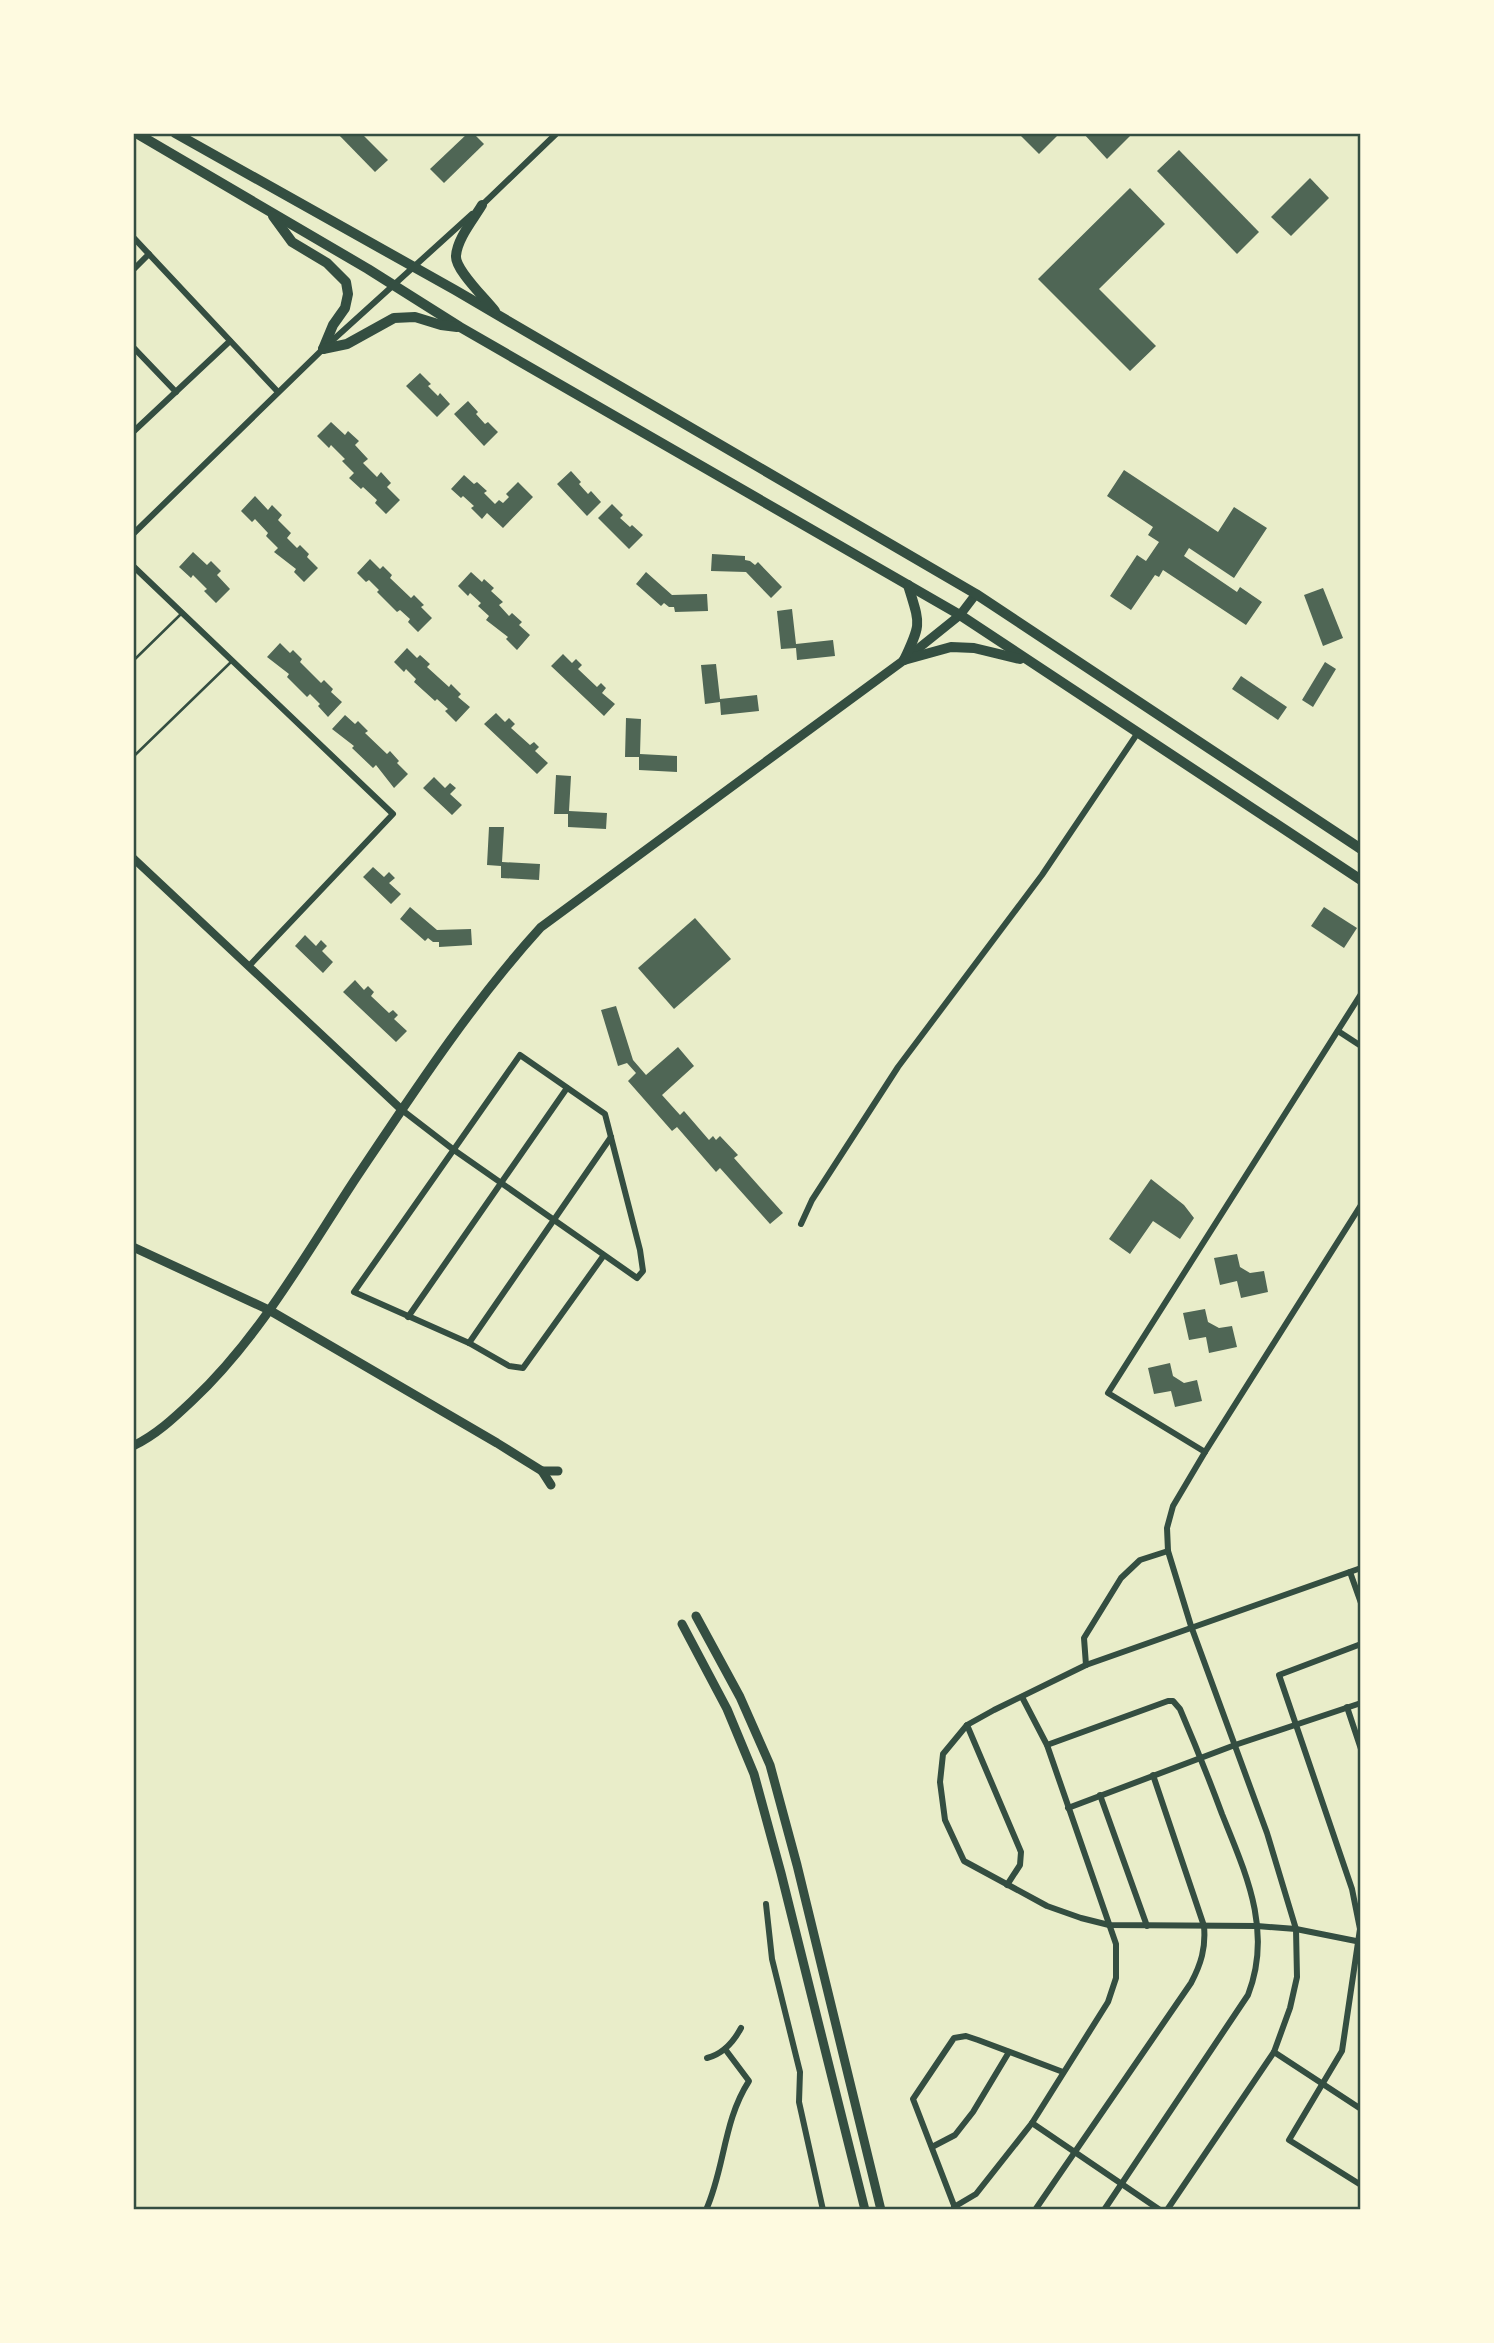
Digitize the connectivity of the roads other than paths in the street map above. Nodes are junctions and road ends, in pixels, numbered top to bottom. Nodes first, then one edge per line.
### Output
1 (136, 133) edge
2 (174, 133) edge
3 (557, 133) edge
4 (482, 205) junction
5 (270, 211) junction
6 (133, 237) edge
7 (149, 254) junction
8 (413, 267) junction
9 (133, 270) edge
10 (394, 285) junction
11 (500, 317) junction
12 (460, 327) junction
13 (230, 341) junction
14 (323, 349) junction
15 (134, 350) edge
16 (176, 392) junction
17 (278, 392) junction
18 (133, 432) edge
19 (133, 534) edge
20 (133, 566) edge
21 (908, 585) junction
22 (976, 594) junction
23 (183, 612) junction
24 (960, 615) junction
25 (233, 660) junction
26 (904, 660) junction
27 (133, 661) edge
28 (1028, 661) junction
29 (1137, 734) junction
30 (133, 747) edge
31 (138, 752) junction
32 (133, 757) edge
33 (1361, 849) edge
34 (133, 858) edge
35 (1361, 880) edge
36 (249, 966) junction
37 (1361, 994) edge
38 (1338, 1031) junction
39 (1361, 1046) edge
40 (567, 1088) junction
41 (402, 1110) junction
42 (611, 1137) junction
43 (454, 1150) junction
44 (501, 1183) junction
45 (1361, 1205) edge
46 (554, 1220) junction
47 (801, 1224) dead end
48 (133, 1247) edge
49 (604, 1255) junction
50 (269, 1310) junction
51 (408, 1317) junction
52 (469, 1343) junction
53 (133, 1446) edge
54 (1205, 1452) junction
55 (542, 1471) junction
56 (558, 1471) dead end
57 (551, 1485) dead end
58 (1168, 1551) junction
59 (1361, 1568) edge
60 (1350, 1572) junction
61 (1361, 1603) edge
62 (696, 1616) dead end
63 (682, 1624) dead end
64 (1191, 1626) junction
65 (1361, 1644) edge
66 (1086, 1665) junction
67 (1022, 1697) junction
68 (1361, 1703) edge
69 (1347, 1707) junction
70 (1297, 1724) junction
71 (967, 1725) junction
72 (1047, 1745) junction
73 (1235, 1745) junction
74 (1361, 1749) edge
75 (1201, 1759) junction
76 (1153, 1775) junction
77 (1100, 1795) junction
78 (1068, 1808) junction
79 (1007, 1885) junction
80 (766, 1904) dead end
81 (1109, 1925) junction
82 (1147, 1926) junction
83 (1204, 1926) junction
84 (1257, 1926) junction
85 (1296, 1929) junction
86 (1360, 1942) edge
87 (741, 2028) dead end
88 (725, 2049) junction
89 (1009, 2052) junction
90 (1274, 2052) junction
91 (708, 2059) dead end
92 (1063, 2073) junction
93 (1324, 2083) junction
94 (1361, 2109) edge
95 (1032, 2123) junction
96 (932, 2147) junction
97 (1075, 2152) junction
98 (1122, 2184) junction
99 (1361, 2185) edge
100 (955, 2208) edge
101 (706, 2210) edge
102 (823, 2210) edge
103 (865, 2210) edge
104 (881, 2210) edge
105 (1035, 2210) edge
106 (1104, 2210) edge
107 (1160, 2210) edge
108 (1167, 2210) edge

1 - 5 main road
2 - 8 main road
3 - 4 street
4 - 8 street
4 - 11 main road
5 - 10 main road
5 - 14 main road
6 - 7 street
7 - 9 street
7 - 13 street
8 - 10 street
8 - 11 main road
10 - 12 main road
10 - 14 street
11 - 22 main road
12 - 14 main road
12 - 21 main road
13 - 16 street
13 - 17 street
14 - 17 street
15 - 16 street
16 - 18 street
17 - 19 street
20 - 23 street
21 - 24 main road
21 - 26 main road
22 - 24 main road
22 - 33 main road
23 - 25 street
23 - 27 lane
24 - 26 main road
24 - 28 main road
25 - 31 lane
25 - 36 street
26 - 28 main road
26 - 41 main road
28 - 29 main road
29 - 35 main road
29 - 47 street
30 - 31 lane
31 - 32 lane
34 - 36 street
36 - 41 street
37 - 38 street
38 - 39 street
38 - 54 street
40 - 42 street
40 - 43 street
40 - 44 street
41 - 43 street
41 - 50 main road
42 - 46 street
42 - 49 street
43 - 44 street
43 - 51 street
44 - 46 street
44 - 51 street
45 - 54 street
46 - 49 street
46 - 52 street
48 - 50 main road
49 - 52 street
50 - 53 main road
50 - 55 main road
51 - 52 street
54 - 58 street
55 - 56 main road
55 - 57 main road
58 - 64 street
58 - 66 street
59 - 60 street
60 - 61 street
60 - 64 street
62 - 104 main road
63 - 103 main road
64 - 66 street
64 - 73 street
65 - 70 street
66 - 67 street
67 - 71 street
67 - 72 street
68 - 69 street
69 - 70 street
69 - 74 street
70 - 73 street
70 - 86 street
71 - 79 street
71 - 79 street
72 - 75 street
72 - 78 street
73 - 75 street
73 - 85 street
75 - 76 street
75 - 84 street
76 - 77 street
76 - 83 street
77 - 78 street
77 - 82 street
78 - 81 street
79 - 81 street
80 - 102 street
81 - 82 street
81 - 92 street
82 - 83 street
83 - 84 street
83 - 97 street
84 - 85 street
84 - 98 street
85 - 86 street
85 - 90 street
86 - 93 street
87 - 88 street
88 - 91 street
88 - 101 street
89 - 92 street
89 - 96 street
89 - 96 street
90 - 93 street
90 - 108 street
92 - 95 street
93 - 94 street
93 - 99 street
95 - 97 street
95 - 100 street
96 - 100 street
97 - 98 street
97 - 105 street
98 - 106 street
98 - 107 street

